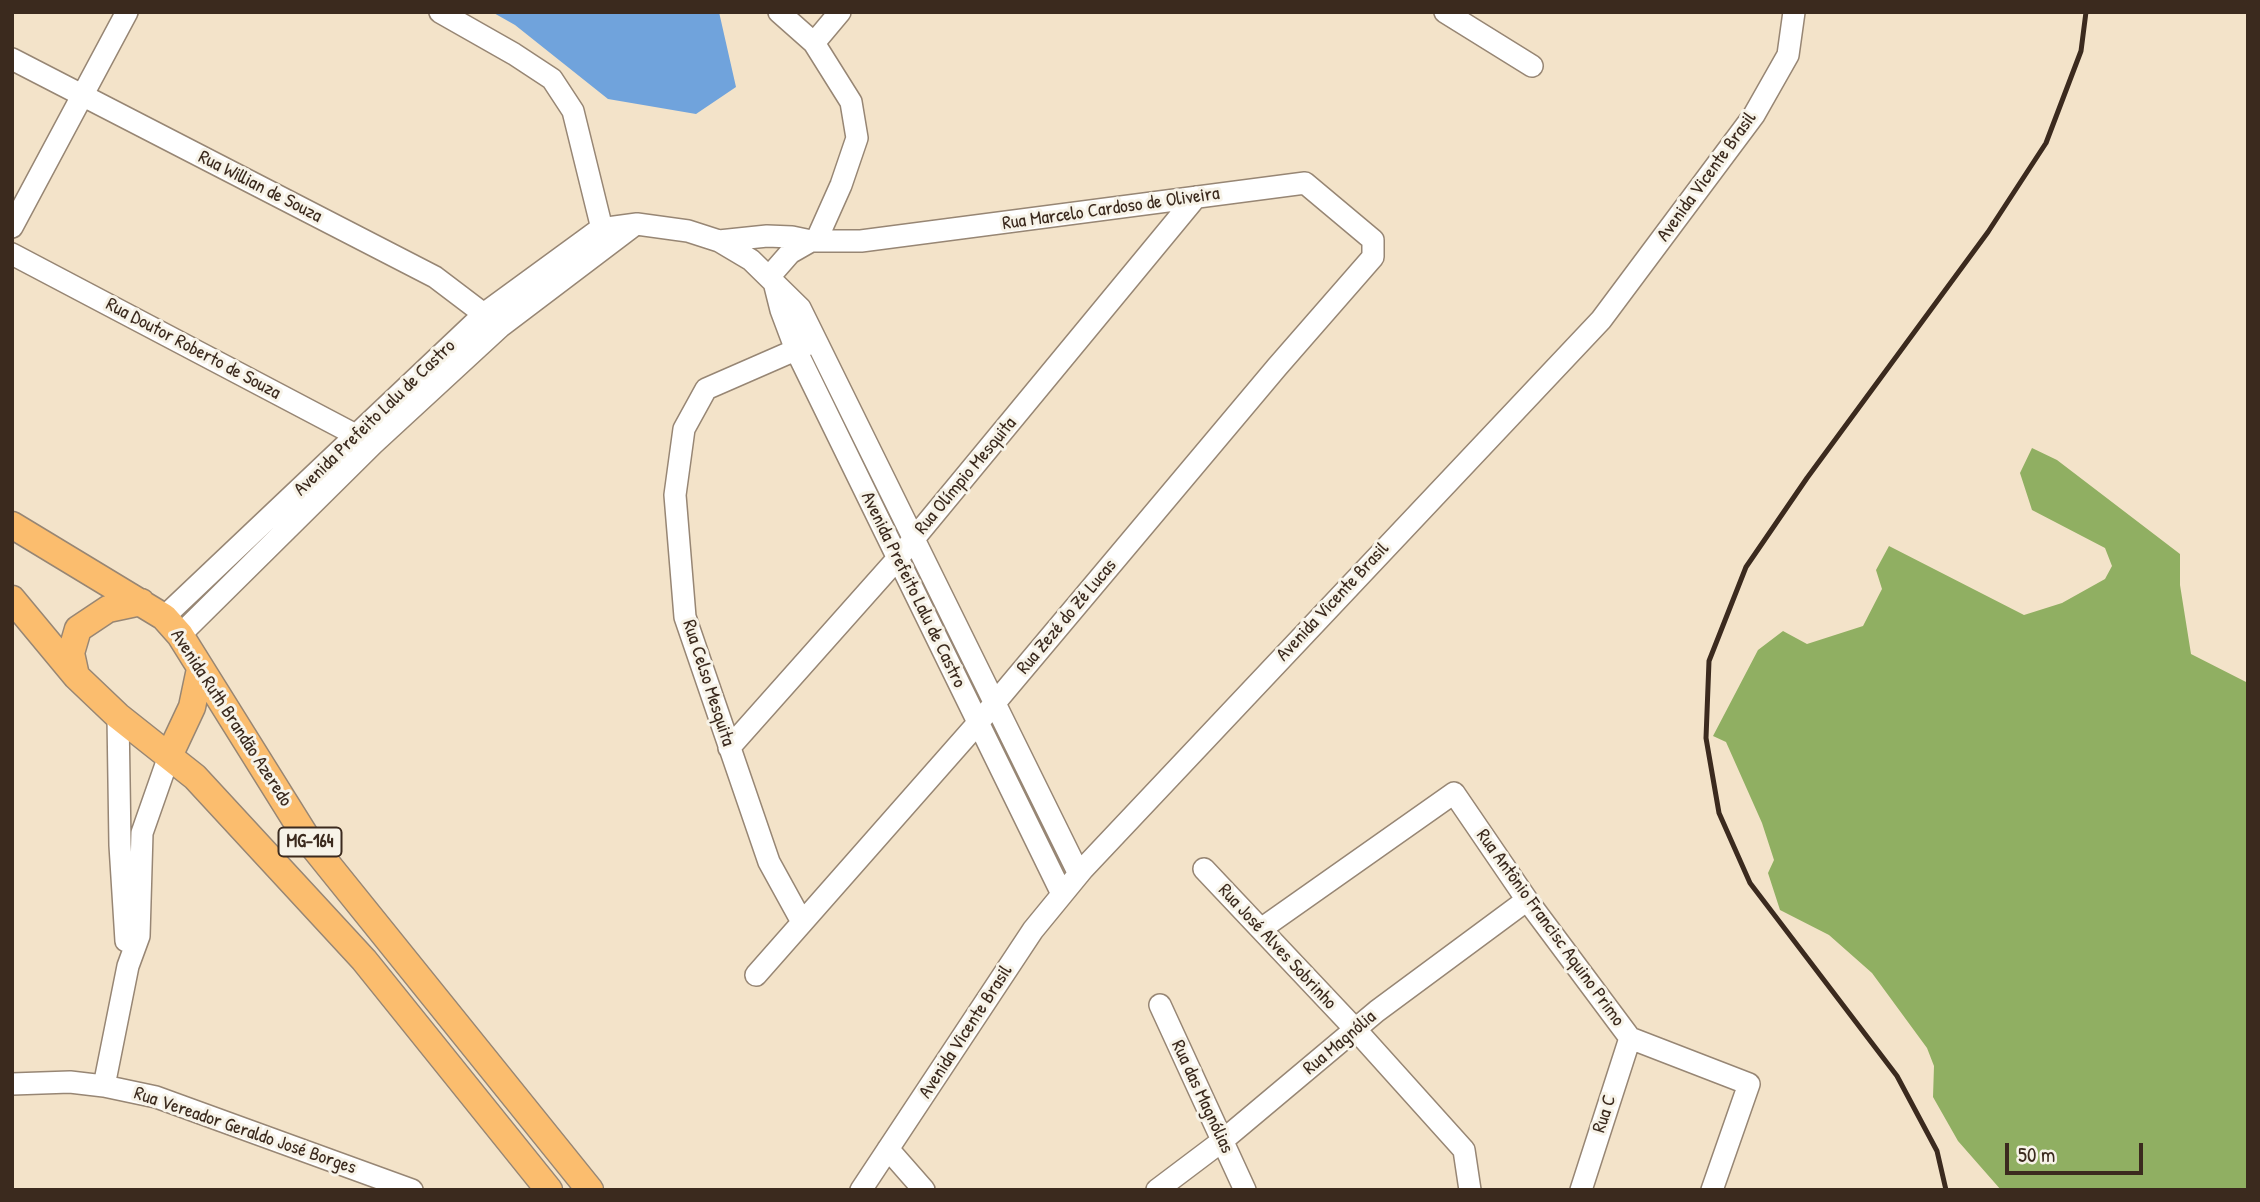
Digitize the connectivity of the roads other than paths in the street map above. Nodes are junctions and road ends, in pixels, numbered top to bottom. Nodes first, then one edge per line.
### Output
1 (128, 12) edge
2 (440, 12) edge
3 (779, 12) edge
4 (840, 12) edge
5 (1445, 12) edge
6 (1794, 12) edge
7 (814, 43) junction
8 (12, 59) edge
9 (1532, 66) dead end
10 (83, 95) junction
11 (1196, 197) junction
12 (12, 227) edge
13 (603, 237) junction
14 (719, 241) junction
15 (814, 241) junction
16 (12, 254) edge
17 (1374, 257) joint
18 (772, 279) junction
19 (492, 320) junction
20 (816, 341) junction
21 (796, 349) junction
22 (365, 440) junction
23 (12, 525) edge
24 (914, 538) junction
25 (898, 558) junction
26 (12, 599) edge
27 (141, 602) junction
28 (172, 626) junction
29 (200, 669) junction
30 (76, 676) junction
31 (995, 703) junction
32 (118, 716) junction
33 (978, 723) junction
34 (729, 748) junction
35 (169, 756) junction
36 (1204, 869) dead end
37 (1079, 874) junction
38 (1062, 894) junction
39 (1527, 900) junction
40 (802, 922) junction
41 (1261, 929) junction
42 (128, 966) junction
43 (756, 975) dead end
44 (1160, 1005) dead end
45 (1356, 1030) junction
46 (1630, 1038) junction
47 (23, 1083) edge
48 (104, 1086) junction
49 (12, 1098) edge
50 (1222, 1141) junction
51 (888, 1149) junction
52 (389, 1185) edge
53 (412, 1190) edge
54 (549, 1190) edge
55 (590, 1190) edge
56 (861, 1190) edge
57 (923, 1190) edge
58 (1157, 1190) edge
59 (1245, 1190) edge
60 (1470, 1190) edge
61 (1581, 1190) edge
62 (1712, 1190) edge

1 - 10 street
2 - 13 street
3 - 7 street
4 - 7 street
5 - 9 street
6 - 37 street, Avenida Vicente Brasil
7 - 15 street
8 - 10 street, Rua Willian de Souza
10 - 12 street
10 - 19 street, Rua Willian de Souza
11 - 15 street, Rua Marcelo Cardoso de Oliveira
11 - 17 street, Rua Marcelo Cardoso de Oliveira
11 - 24 street, Rua Olímpio Mesquita
13 - 14 street, Avenida Prefeito Lalu de Castro
13 - 19 street, Avenida Prefeito Lalu de Castro
14 - 15 street, Rua Marcelo Cardoso de Oliveira
14 - 18 street, Avenida Prefeito Lalu de Castro
15 - 18 street
16 - 22 street, Rua Doutor Roberto de Souza
17 - 31 street, Rua Zezé do Zé Lucas
18 - 20 street, Avenida Prefeito Lalu de Castro
18 - 21 street, Avenida Prefeito Lalu de Castro
19 - 22 street, Avenida Prefeito Lalu de Castro
20 - 21 street, Rua Celso Mesquita
20 - 24 street, Avenida Prefeito Lalu de Castro
21 - 25 street, Avenida Prefeito Lalu de Castro
21 - 34 street, Rua Celso Mesquita
22 - 28 street, Avenida Prefeito Lalu de Castro
23 - 27 main road, Avenida Ruth Brandão Azeredo / MG-164
24 - 25 street, Rua Olímpio Mesquita
24 - 31 street, Avenida Prefeito Lalu de Castro
25 - 33 street, Avenida Prefeito Lalu de Castro
25 - 34 street, Rua Olímpio Mesquita
26 - 30 main road, MG-164
27 - 28 main road, Avenida Ruth Brandão Azeredo / MG-164
27 - 30 main road
28 - 29 main road, Avenida Ruth Brandão Azeredo / MG-164
29 - 35 main road
29 - 55 main road, Avenida Ruth Brandão Azeredo / MG-164
30 - 32 main road, MG-164
31 - 33 street, Rua Zezé do Zé Lucas
31 - 37 street, Avenida Prefeito Lalu de Castro
32 - 35 main road, MG-164
32 - 42 street
33 - 38 street, Avenida Prefeito Lalu de Castro
33 - 40 street, Rua Zezé do Zé Lucas
34 - 40 street, Rua Celso Mesquita
35 - 42 street
35 - 54 main road, MG-164
36 - 41 street, Rua José Alves Sobrinho
37 - 38 street, Avenida Vicente Brasil
38 - 51 street, Avenida Vicente Brasil
39 - 41 street, Rua Antônio Francisc Aquino Primo
39 - 45 street, Rua Magnólia
39 - 46 street, Rua Antônio Francisc Aquino Primo
40 - 43 street, Rua Zezé do Zé Lucas
41 - 45 street, Rua José Alves Sobrinho
42 - 48 street
44 - 50 street, Rua das Magnólias
45 - 50 street, Rua Magnólia
45 - 60 street, Rua José Alves Sobrinho
46 - 61 street, Rua C
46 - 62 street, Rua Antônio Francisc Aquino Primo
47 - 48 street, Rua Vereador Geraldo José Borges
47 - 49 street, Rua Vereador Geraldo José Borges
48 - 52 street, Rua Vereador Geraldo José Borges
50 - 58 street, Rua Magnólia
50 - 59 street, Rua das Magnólias
51 - 56 street, Avenida Vicente Brasil
51 - 57 street
52 - 53 street, Rua Vereador Geraldo José Borges

